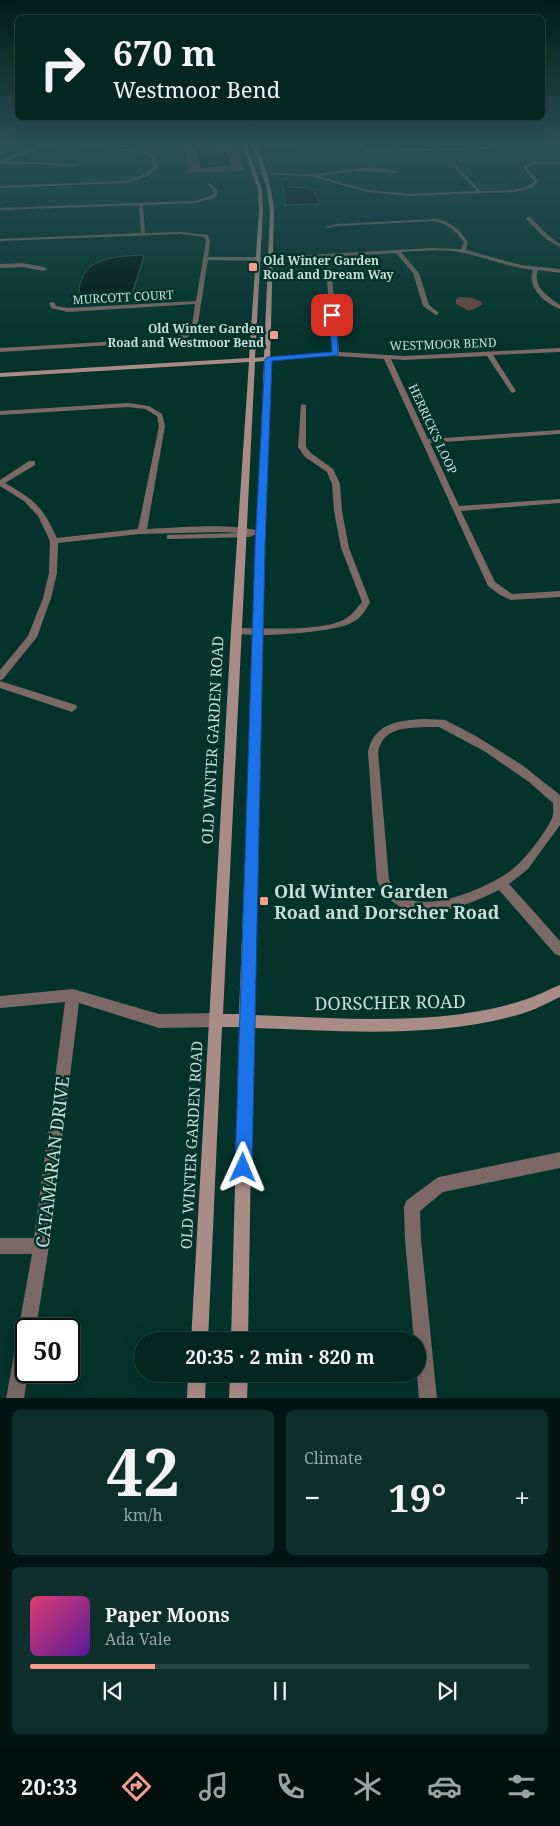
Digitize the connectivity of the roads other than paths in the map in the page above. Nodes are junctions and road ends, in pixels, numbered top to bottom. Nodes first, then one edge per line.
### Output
1 (141, 209) edge
2 (261, 209) edge
3 (272, 209) edge
4 (528, 218) dead end
5 (328, 227) dead end
6 (143, 234) junction
7 (0, 240) edge
8 (560, 246) edge
9 (397, 251) junction
10 (463, 251) junction
11 (327, 256) junction
12 (205, 258) junction
13 (258, 259) junction
14 (270, 259) junction
15 (0, 266) edge
16 (44, 269) dead end
17 (536, 269) junction
18 (560, 271) edge
19 (199, 302) junction
20 (52, 303) dead end
21 (560, 306) edge
22 (436, 313) dead end
23 (0, 350) edge
24 (560, 350) edge
25 (336, 354) junction
26 (489, 354) junction
27 (387, 358) junction
28 (268, 359) junction
29 (253, 360) junction
30 (0, 375) edge
31 (513, 391) dead end
32 (303, 404) dead end
33 (0, 413) edge
34 (560, 432) edge
35 (424, 441) junction
36 (32, 463) dead end
37 (0, 483) edge
38 (560, 501) edge
39 (457, 509) junction
40 (142, 532) junction
41 (243, 533) junction
42 (260, 534) junction
43 (54, 541) junction
44 (560, 594) edge
45 (236, 631) junction
46 (258, 631) junction
47 (0, 677) edge
48 (0, 684) edge
49 (72, 708) dead end
50 (501, 884) junction
51 (560, 950) edge
52 (560, 991) edge
53 (73, 995) junction
54 (0, 1002) edge
55 (216, 1020) junction
56 (246, 1021) junction
57 (560, 1160) edge
58 (0, 1246) edge
59 (41, 1246) junction
60 (28, 1318) edge
61 (199, 1332) edge
62 (240, 1332) edge
63 (197, 1382) edge
64 (239, 1382) edge
65 (17, 1383) edge
66 (15, 1398) edge
67 (196, 1398) edge
68 (238, 1398) edge
69 (428, 1398) edge

1 - 6 street
2 - 13 main road, OLD WINTER GARDEN ROAD
3 - 14 main road
4 - 8 street
5 - 10 street
6 - 7 street
6 - 12 street
9 - 10 street
9 - 11 street
9 - 22 street
10 - 17 street
11 - 14 street
11 - 25 street
12 - 13 street
12 - 19 street
13 - 14 street
13 - 29 main road, OLD WINTER GARDEN ROAD
14 - 28 main road
15 - 16 street
17 - 18 street
17 - 21 street
19 - 20 street, MURCOTT COURT
19 - 23 street
24 - 26 street, WESTMOOR BEND
25 - 27 street, WESTMOOR BEND
25 - 28 street, WESTMOOR BEND
26 - 27 street, WESTMOOR BEND
26 - 31 street
27 - 35 street, HERRICK'S LOOP
28 - 29 main road
28 - 42 main road
29 - 30 main road
29 - 41 main road, OLD WINTER GARDEN ROAD
32 - 46 street
33 - 40 street
34 - 35 street
35 - 39 street, HERRICK'S LOOP
36 - 37 street
37 - 43 street
38 - 39 street
39 - 44 street, HERRICK'S LOOP
40 - 41 street
40 - 43 street
41 - 42 street
41 - 45 main road, OLD WINTER GARDEN ROAD
42 - 46 main road
43 - 47 street
45 - 46 street
45 - 55 main road, OLD WINTER GARDEN ROAD
46 - 56 main road
48 - 49 street
50 - 50 street
50 - 51 street
52 - 56 main road, DORSCHER ROAD
53 - 54 street
53 - 55 street
53 - 59 street, CATAMARAN DRIVE
55 - 56 main road, DORSCHER ROAD
55 - 61 main road, OLD WINTER GARDEN ROAD
56 - 62 main road
57 - 69 street
58 - 59 street
59 - 60 street, CATAMARAN DRIVE
63 - 67 main road
64 - 68 main road
65 - 66 street, CATAMARAN DRIVE

